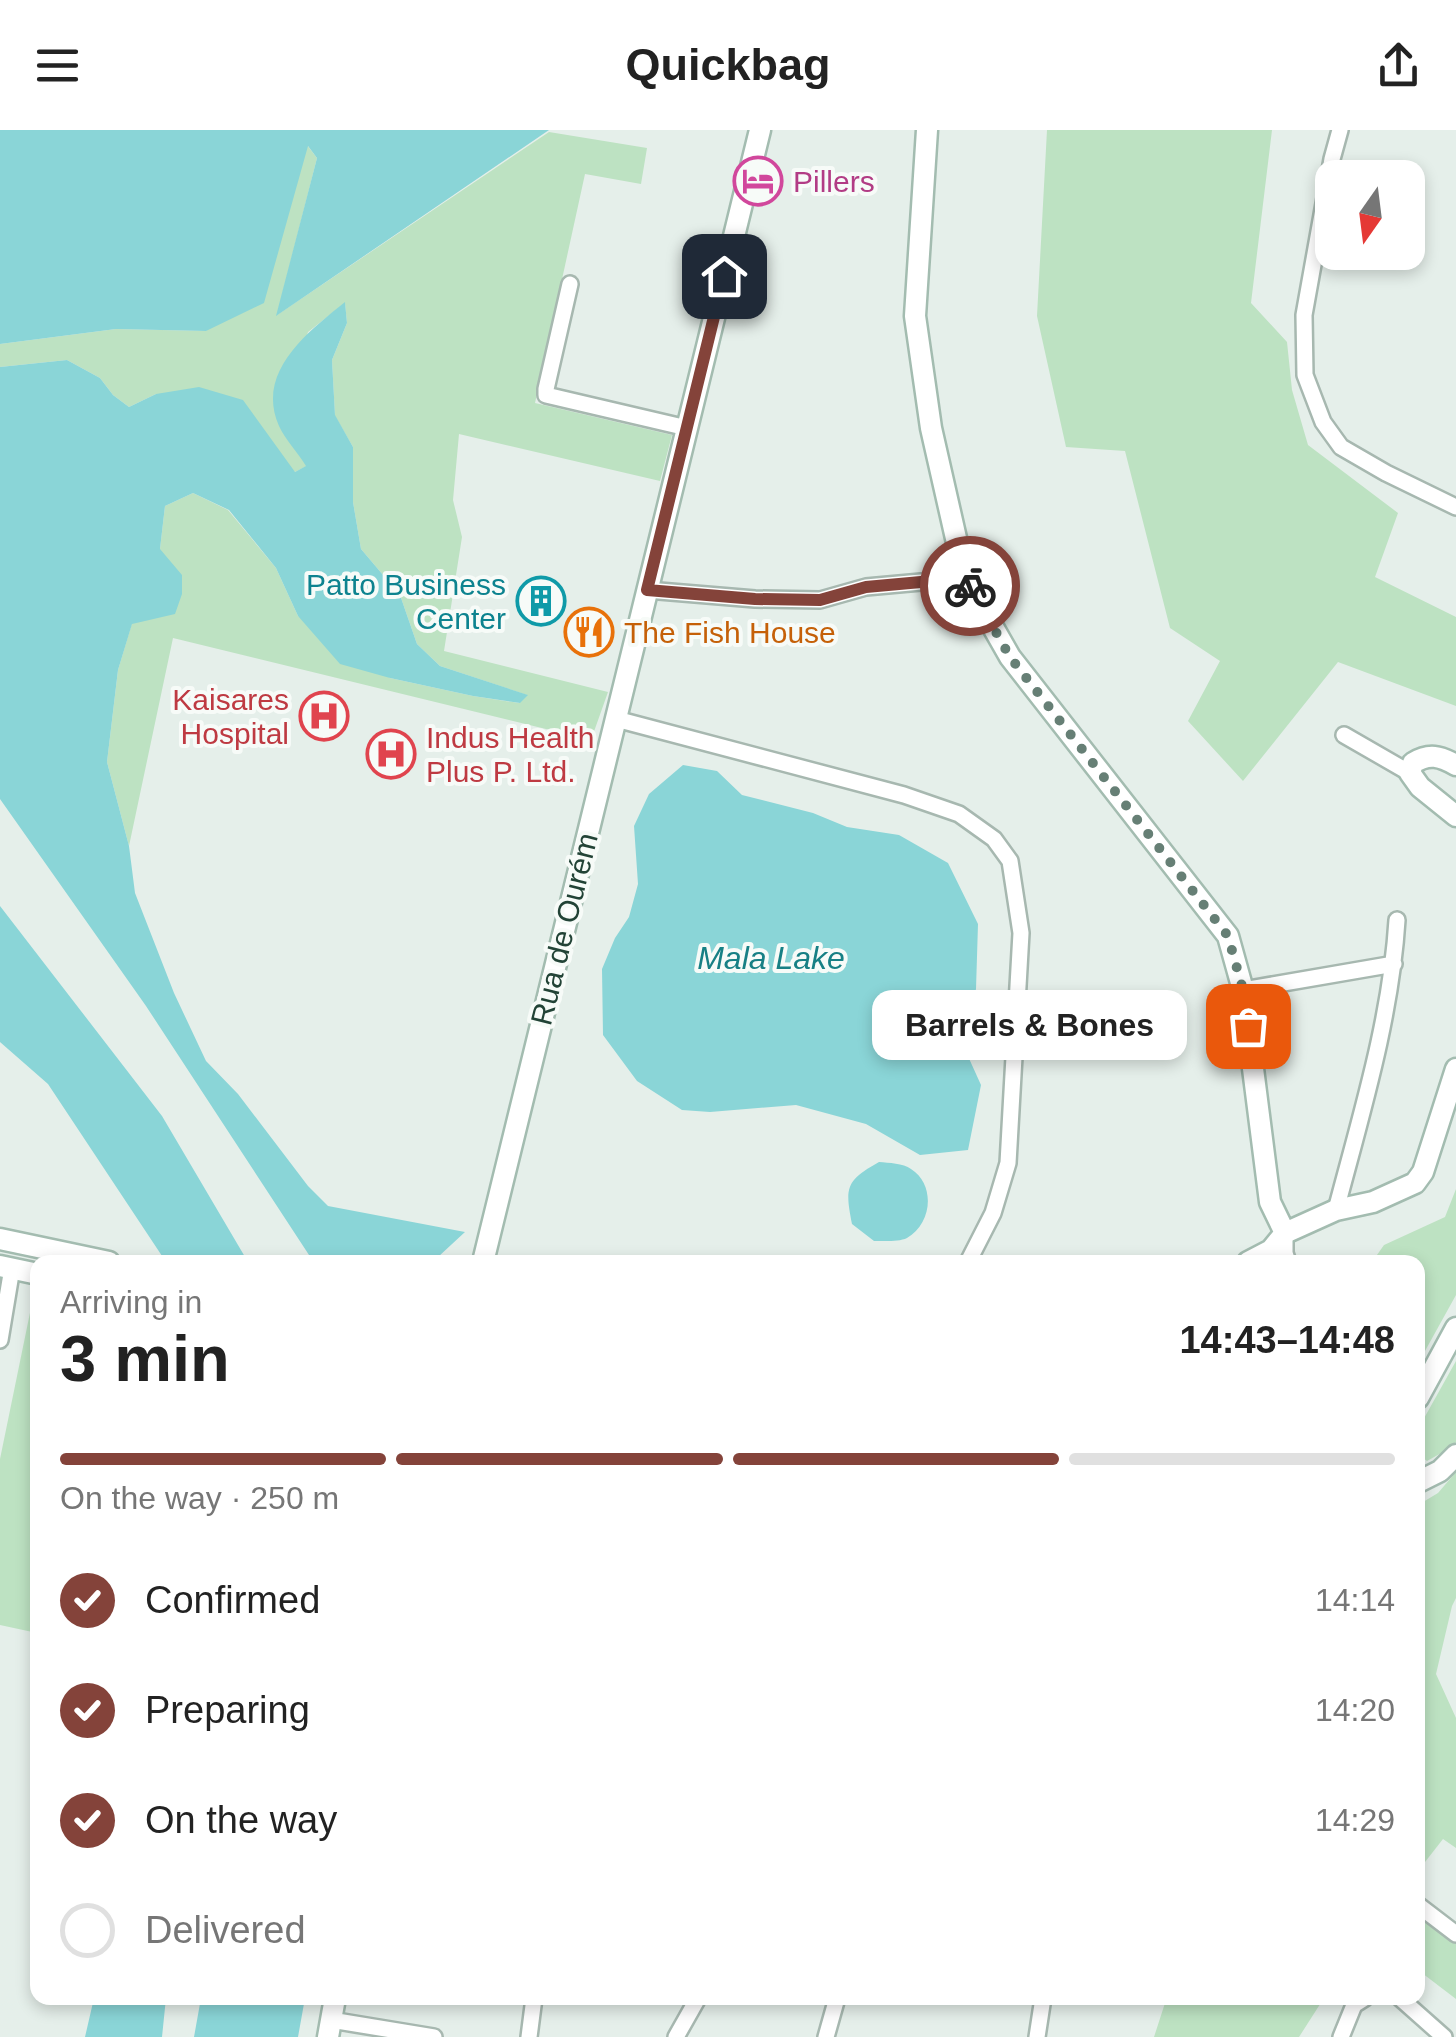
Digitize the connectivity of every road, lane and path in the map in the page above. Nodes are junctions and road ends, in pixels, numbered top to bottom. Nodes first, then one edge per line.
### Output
1 (760, 130) edge
2 (927, 130) edge
3 (1340, 130) edge
4 (570, 284) dead end
5 (687, 428) junction
6 (1456, 507) edge
7 (965, 578) junction
8 (647, 590) junction
9 (616, 719) junction
10 (1344, 735) dead end
11 (1456, 765) edge
12 (1410, 773) junction
13 (1456, 816) edge
14 (1397, 920) dead end
15 (1394, 964) junction
16 (1243, 990) junction
17 (1456, 1069) edge
18 (1336, 1210) junction
19 (1285, 1234) junction
20 (0, 1239) edge
21 (75, 1255) edge
22 (485, 1255) edge
23 (972, 1255) edge
24 (1261, 1255) edge
25 (1286, 1255) edge
26 (6, 1267) edge
27 (1456, 1328) edge
28 (0, 1340) edge
29 (1425, 1385) edge
30 (1456, 1455) edge
31 (1425, 1478) edge
32 (1425, 1910) edge
33 (1456, 1934) edge
34 (533, 2005) edge
35 (694, 2005) edge
36 (835, 2005) edge
37 (1042, 2005) edge
38 (1355, 2005) edge
39 (1408, 2005) edge
40 (329, 2028) edge
41 (423, 2036) edge
42 (529, 2037) edge
43 (676, 2037) edge
44 (826, 2037) edge
45 (1036, 2037) edge
46 (1341, 2037) edge
47 (1444, 2037) edge

1 - 5 street, Rua de Ourém
2 - 7 street
3 - 6 street
4 - 5 street
5 - 8 street, Rua de Ourém
7 - 8 street
7 - 16 street
8 - 9 street, Rua de Ourém
9 - 22 street, Rua de Ourém
9 - 23 street
10 - 12 street
11 - 12 street
12 - 13 street
14 - 15 street
15 - 16 street
15 - 18 street
16 - 19 street
17 - 18 street
18 - 19 street
19 - 24 street
19 - 25 street
20 - 21 street
26 - 28 street
27 - 29 street
30 - 31 street
32 - 33 street
34 - 42 street
35 - 43 street
36 - 44 street
37 - 45 street
38 - 46 street
39 - 47 street
40 - 41 street

